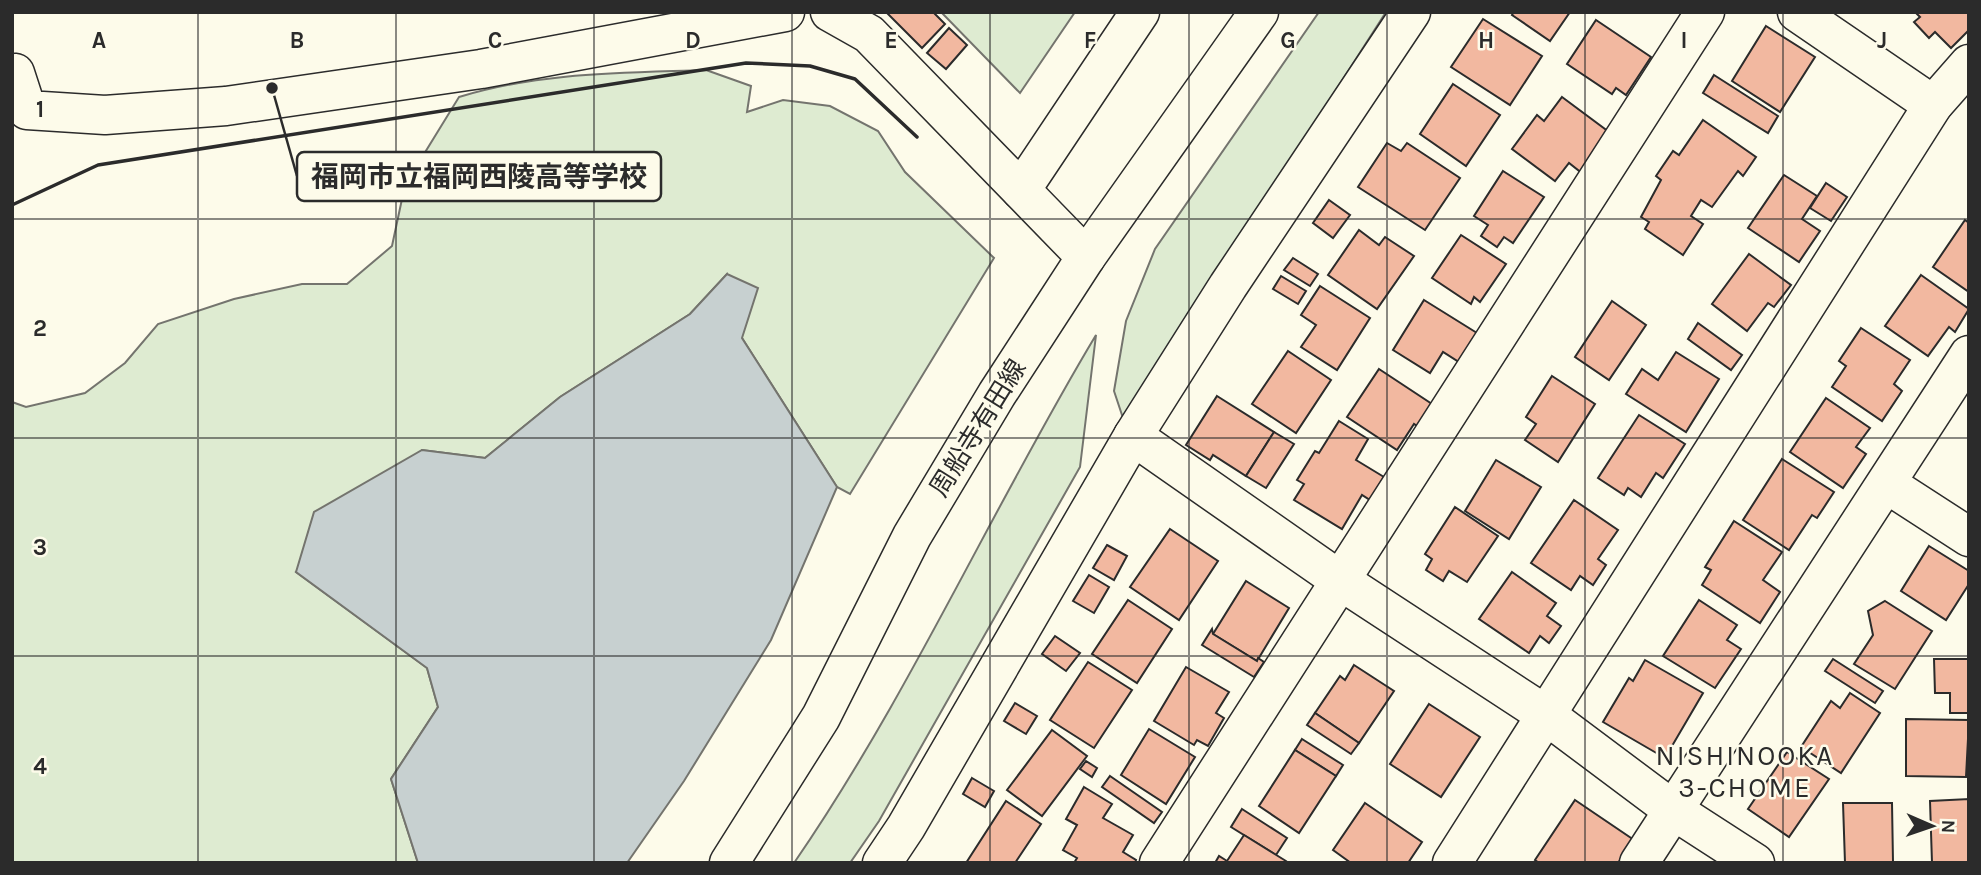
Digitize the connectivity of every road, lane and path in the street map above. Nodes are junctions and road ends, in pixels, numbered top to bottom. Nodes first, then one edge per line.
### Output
1 (785, 12) edge
2 (830, 12) edge
3 (1140, 12) edge
4 (1259, 12) edge
5 (1411, 12) edge
6 (1705, 12) edge
7 (1797, 12) edge
8 (1969, 64) edge
9 (15, 73) dead end
10 (1933, 105) junction
11 (1021, 190) junction
12 (1086, 257) junction
13 (1969, 355) edge
14 (1133, 436) junction
15 (1887, 484) junction
16 (1969, 537) edge
17 (1341, 581) junction
18 (1546, 716) junction
19 (1673, 810) junction
20 (729, 863) edge
21 (882, 863) edge
22 (1159, 863) edge
23 (1452, 863) edge
24 (1639, 863) edge
25 (1755, 863) edge

1 - 9 street
2 - 11 street
3 - 11 street
4 - 12 street, 周船寺有田線
5 - 14 street
6 - 17 street
7 - 10 street
8 - 10 street
10 - 18 street
11 - 12 street
12 - 20 street, 周船寺有田線
13 - 15 street
14 - 17 street
14 - 21 street
15 - 16 street
15 - 19 street
17 - 18 street
17 - 22 street
18 - 19 street
18 - 23 street
19 - 24 street
19 - 25 street

